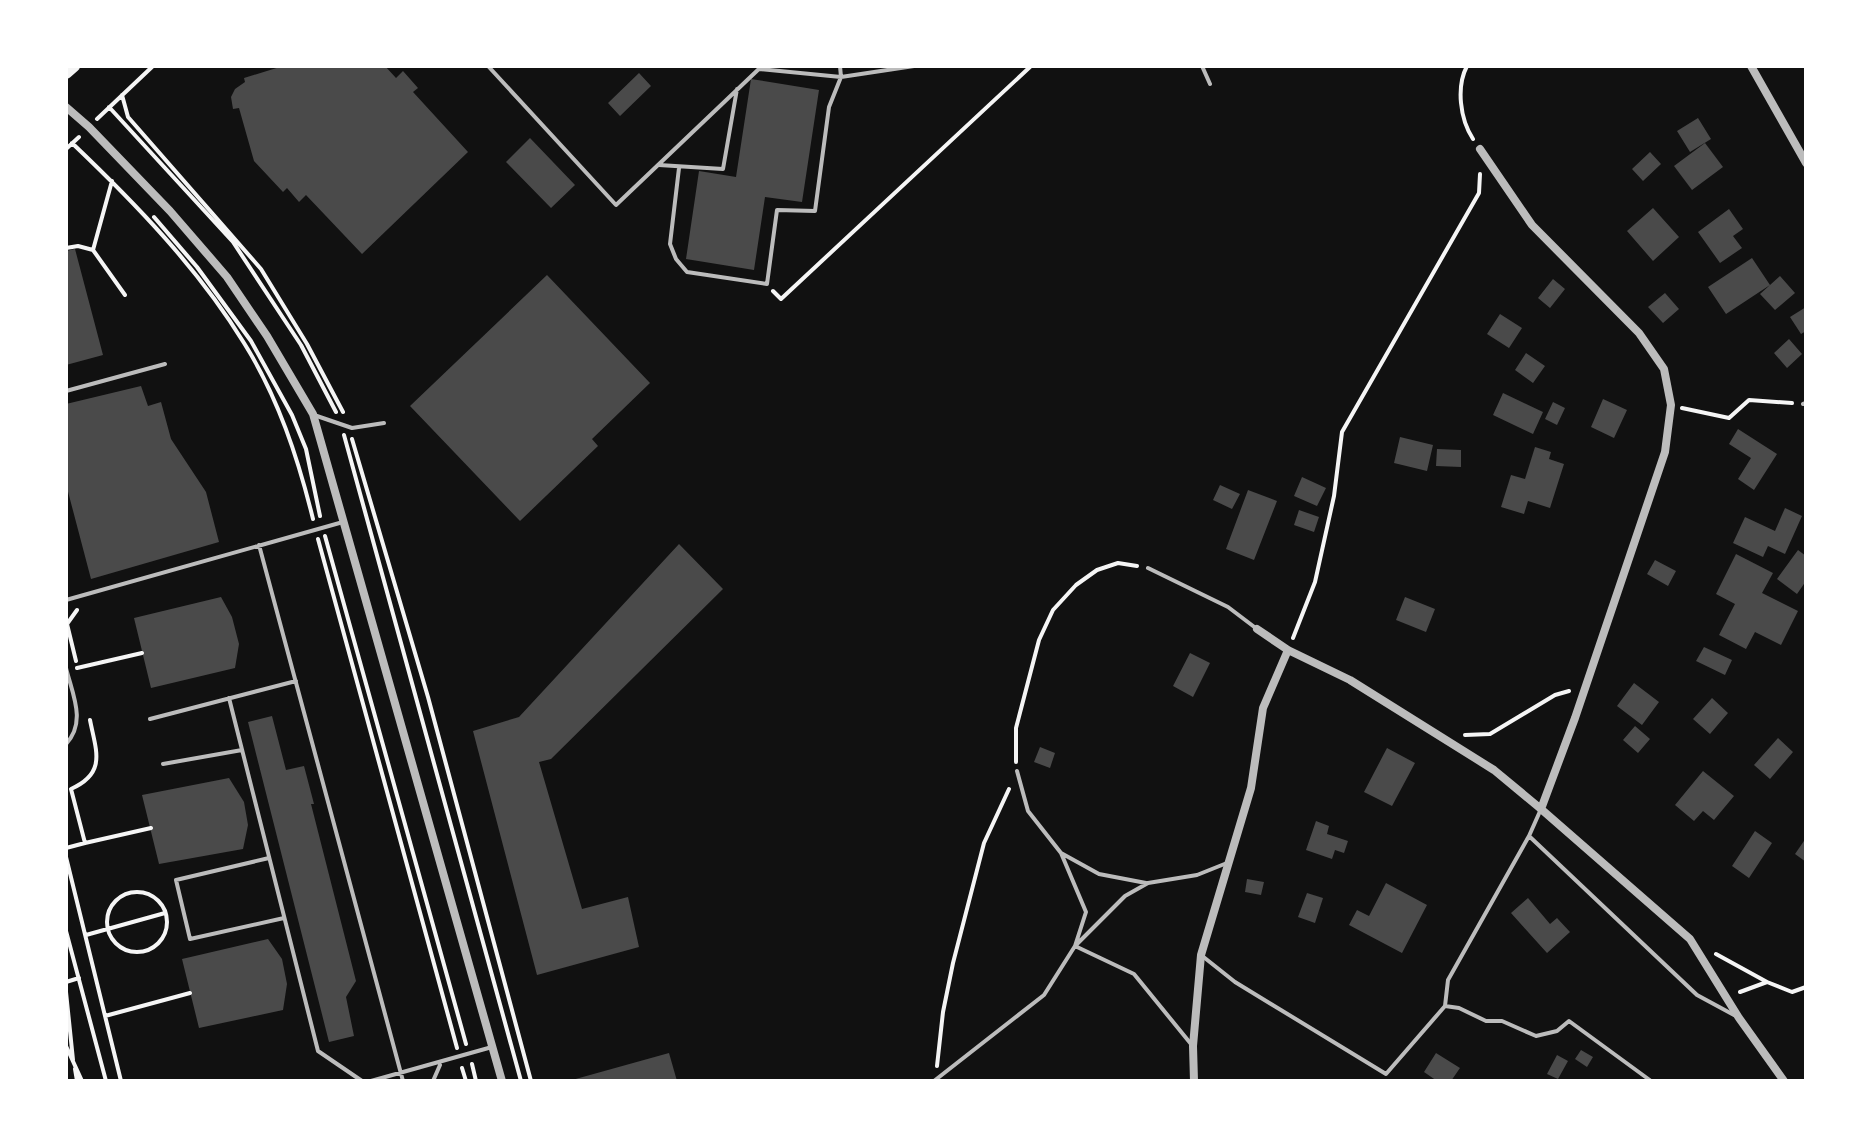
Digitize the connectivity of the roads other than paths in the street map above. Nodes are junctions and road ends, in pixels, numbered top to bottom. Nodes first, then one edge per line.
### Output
1 (74, 66) edge
2 (488, 66) edge
3 (840, 66) edge
4 (914, 66) edge
5 (1202, 66) edge
6 (1751, 66) edge
7 (760, 68) edge
8 (66, 73) edge
9 (841, 77) junction
10 (1210, 84) dead end
11 (737, 89) junction
12 (66, 107) edge
13 (1480, 149) road end
14 (1806, 163) edge
15 (659, 165) junction
16 (679, 168) junction
17 (165, 364) dead end
18 (66, 391) edge
19 (313, 414) junction
20 (384, 423) dead end
21 (345, 522) junction
22 (259, 545) junction
23 (1148, 568) road end
24 (66, 600) edge
25 (1257, 629) joint
26 (1288, 650) junction
27 (66, 669) edge
28 (296, 681) junction
29 (229, 698) junction
30 (150, 719) dead end
31 (66, 744) edge
32 (242, 750) junction
33 (163, 764) dead end
34 (1017, 771) road end
35 (1541, 809) junction
36 (1529, 836) junction
37 (1061, 853) junction
38 (269, 858) junction
39 (1229, 862) junction
40 (1148, 883) junction
41 (284, 918) junction
42 (1075, 946) junction
43 (1201, 955) junction
44 (1445, 1006) junction
45 (1739, 1018) junction
46 (1193, 1046) junction
47 (493, 1047) junction
48 (440, 1063) junction
49 (401, 1074) junction
50 (935, 1080) edge
51 (362, 1081) edge
52 (371, 1081) edge
53 (403, 1081) edge
54 (433, 1081) edge
55 (502, 1081) edge
56 (1194, 1081) edge
57 (1651, 1081) edge
58 (1784, 1081) edge

1 - 8 main road
2 - 15 lane
3 - 9 lane
4 - 9 lane
5 - 10 lane
6 - 14 street
7 - 9 lane
7 - 11 lane
9 - 16 lane
11 - 15 lane
11 - 16 lane
12 - 19 street
13 - 35 street
15 - 16 lane
17 - 18 lane
19 - 20 lane
19 - 21 street
21 - 22 lane
21 - 47 street
22 - 24 lane
22 - 28 lane
23 - 25 lane
25 - 26 street
26 - 35 street
26 - 39 street
27 - 31 lane
28 - 29 lane
28 - 49 lane
29 - 30 lane
29 - 32 lane
32 - 33 lane
32 - 38 lane
34 - 37 lane
35 - 36 lane
35 - 45 street
36 - 44 lane
36 - 45 lane
37 - 40 lane
37 - 42 lane
38 - 41 lane
38 - 41 lane
39 - 40 lane
39 - 43 street
40 - 42 lane
41 - 51 lane
42 - 46 lane
42 - 50 lane
43 - 44 lane
43 - 46 street
44 - 57 lane
45 - 58 street
46 - 56 street
47 - 48 lane
47 - 55 street
48 - 49 lane
48 - 54 lane
49 - 52 lane
49 - 53 lane

